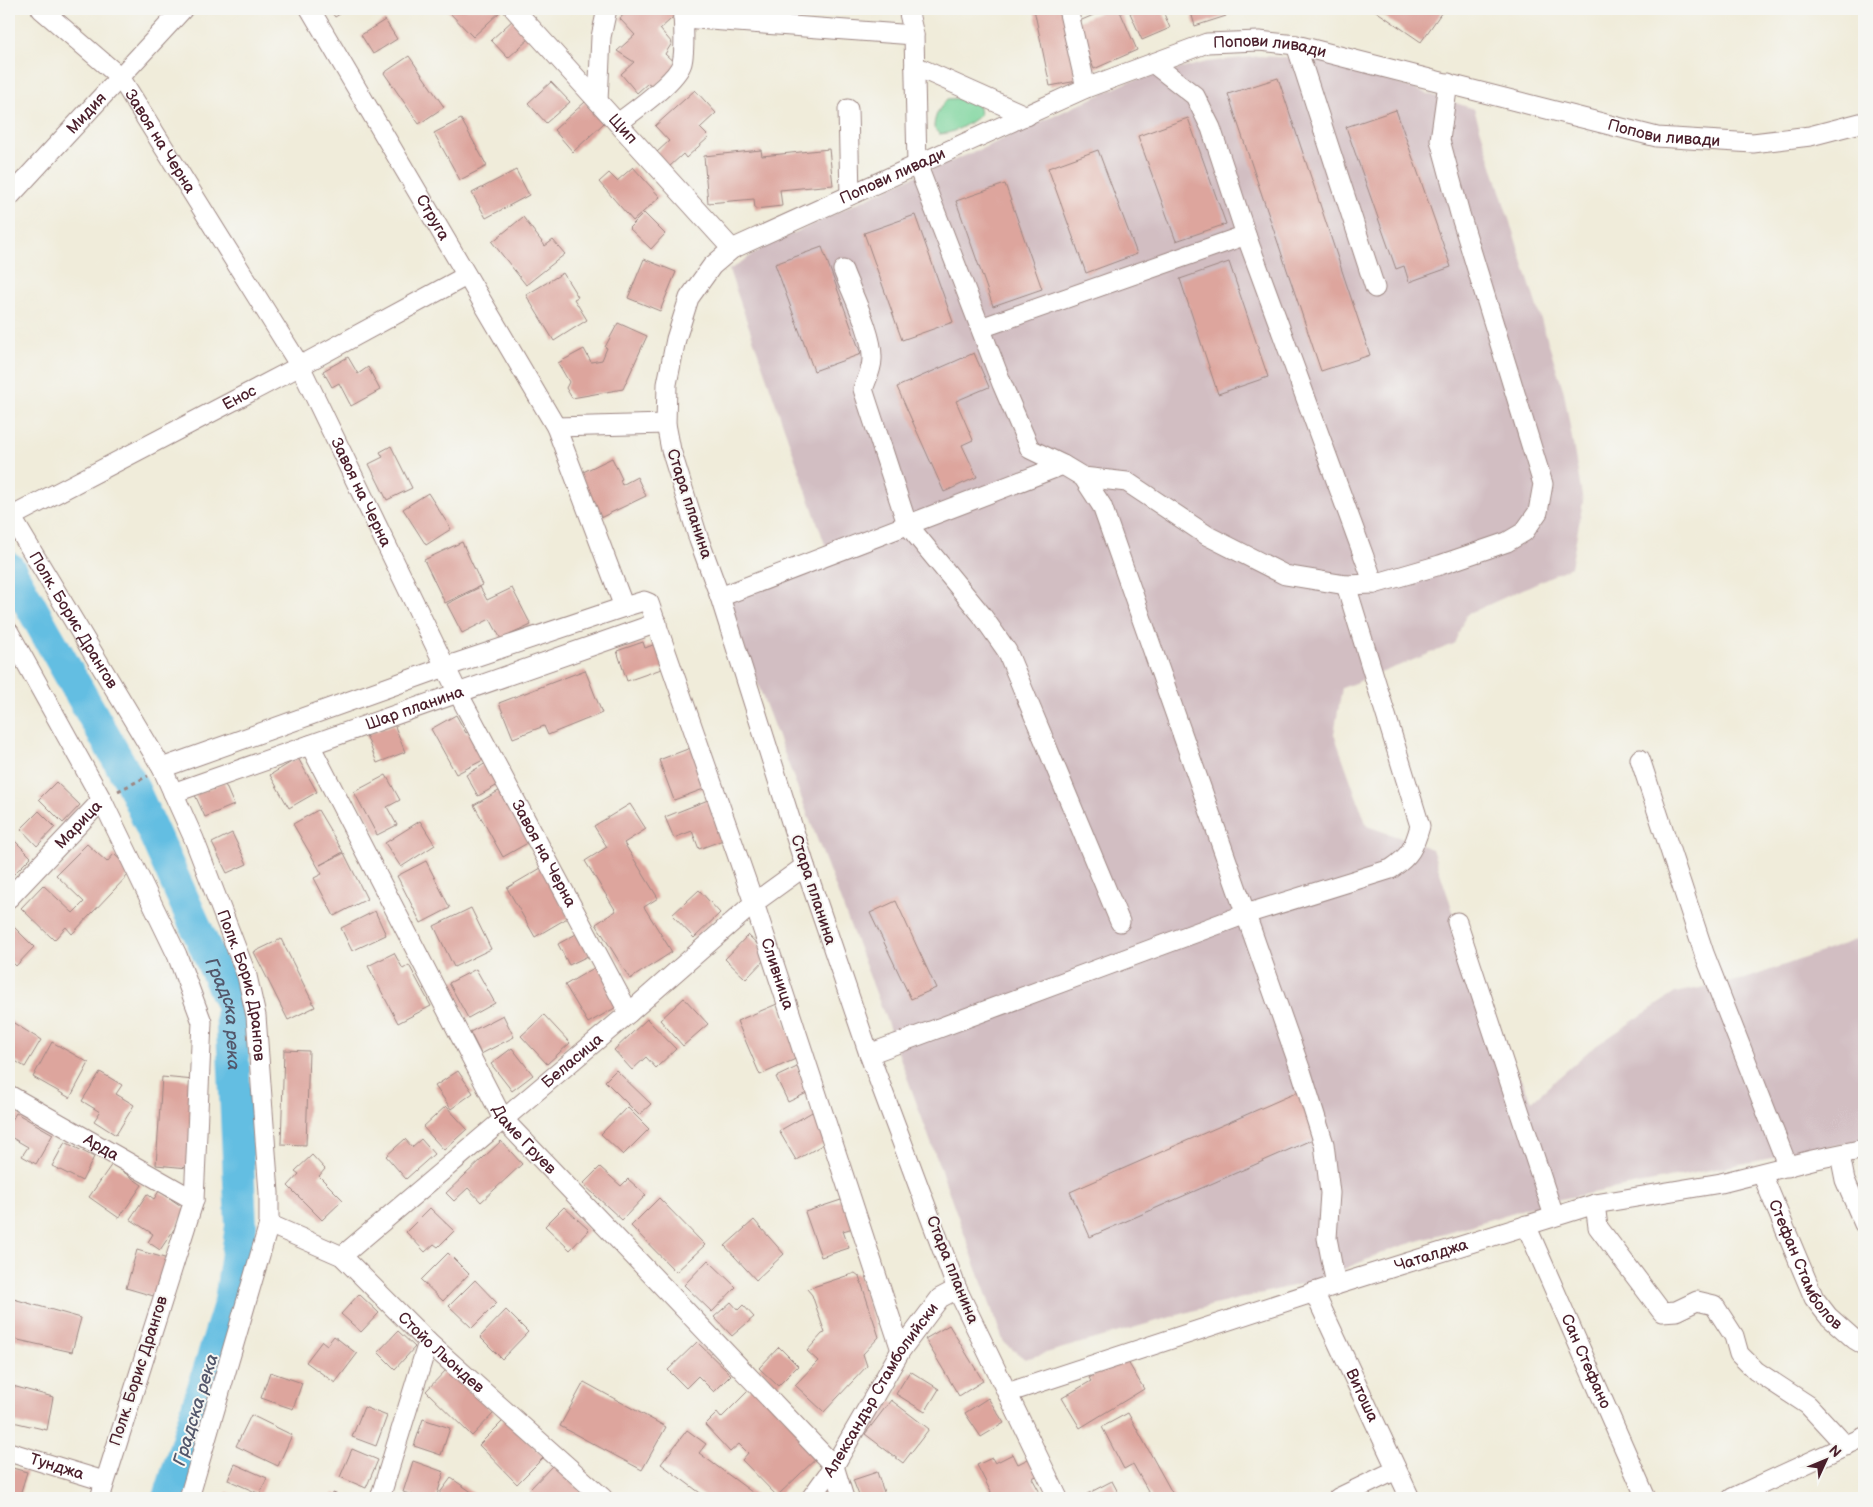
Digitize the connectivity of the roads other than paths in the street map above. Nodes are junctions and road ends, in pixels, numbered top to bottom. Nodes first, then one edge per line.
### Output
1 (41, 9) edge
2 (183, 9) edge
3 (310, 9) edge
4 (514, 9) edge
5 (607, 9) edge
6 (908, 9) edge
7 (1068, 9) edge
8 (682, 13) edge
9 (914, 35) junction
10 (1296, 45) junction
11 (1154, 64) junction
12 (915, 66) junction
13 (120, 77) junction
14 (1448, 83) junction
15 (1086, 88) junction
16 (598, 101) junction
17 (848, 109) dead end
18 (1027, 116) junction
19 (1864, 122) edge
20 (618, 123) junction
21 (917, 164) junction
22 (850, 195) junction
23 (9, 197) edge
24 (1246, 235) junction
25 (732, 250) junction
26 (712, 266) joint
27 (843, 270) dead end
28 (466, 276) junction
29 (1375, 288) dead end
30 (981, 328) junction
31 (300, 366) junction
32 (666, 424) junction
33 (556, 428) junction
34 (1063, 465) junction
35 (1082, 477) junction
36 (9, 516) edge
37 (907, 524) junction
38 (1374, 584) junction
39 (1346, 585) junction
40 (720, 597) junction
41 (644, 601) joint
42 (624, 606) junction
43 (657, 623) junction
44 (9, 632) edge
45 (445, 667) junction
46 (458, 693) junction
47 (310, 746) junction
48 (1640, 759) dead end
49 (162, 768) junction
50 (173, 793) junction
51 (102, 800) junction
52 (804, 866) junction
53 (9, 898) edge
54 (754, 903) junction
55 (1246, 914) junction
56 (1120, 922) dead end
57 (1457, 922) dead end
58 (629, 1013) junction
59 (869, 1054) junction
60 (9, 1095) edge
61 (504, 1119) junction
62 (1864, 1149) edge
63 (1840, 1155) junction
64 (1788, 1167) junction
65 (1762, 1174) junction
66 (194, 1200) junction
67 (1594, 1204) junction
68 (1554, 1216) junction
69 (269, 1224) junction
70 (1864, 1224) edge
71 (1526, 1225) junction
72 (342, 1256) junction
73 (1336, 1285) junction
74 (957, 1289) junction
75 (1314, 1292) junction
76 (428, 1342) junction
77 (1864, 1345) edge
78 (901, 1350) junction
79 (1007, 1393) junction
80 (1864, 1437) edge
81 (1846, 1446) junction
82 (9, 1452) edge
83 (834, 1466) junction
84 (1396, 1470) junction
85 (102, 1490) edge
86 (189, 1498) edge
87 (380, 1498) edge
88 (603, 1498) edge
89 (810, 1498) edge
90 (844, 1498) edge
91 (1058, 1498) edge
92 (1338, 1498) edge
93 (1410, 1498) edge
94 (1646, 1498) edge
95 (1732, 1498) edge

1 - 13 street, Завоя на Черна
2 - 13 street, Мидия
3 - 28 street, Струга
4 - 16 street, Щип
5 - 16 street
6 - 9 street
7 - 15 street
8 - 9 street
8 - 20 street
9 - 12 street
10 - 11 street, Попови ливади
10 - 14 street, Попови ливади
10 - 29 street
11 - 15 street, Попови ливади
11 - 24 street
12 - 18 street
12 - 21 street
13 - 23 street, Мидия
13 - 31 street, Завоя на Черна
14 - 19 street, Попови ливади
14 - 38 street
15 - 18 street, Попови ливади
16 - 20 street, Щип
17 - 22 street
18 - 21 street, Попови ливади
20 - 25 street, Щип
21 - 22 street, Попови ливади
21 - 30 street
22 - 25 street, Попови ливади
24 - 30 street
24 - 38 street
25 - 26 street, Попови ливади
26 - 32 street, Стара планина
27 - 37 street
28 - 31 street, Енос
28 - 33 street, Струга
30 - 34 street
31 - 36 street, Енос
31 - 45 street, Завоя на Черна
32 - 33 street
32 - 40 street, Стара планина
33 - 42 street, Струга
34 - 35 street
34 - 37 street
35 - 39 street
35 - 55 street
36 - 49 street, Полк. Борис Дрангов
37 - 40 street
37 - 56 street
38 - 39 street
39 - 55 street
40 - 52 street, Стара планина
41 - 42 street, Шар планина
41 - 43 street, Сливница
42 - 45 street, Шар планина
43 - 46 street, Шар планина
43 - 54 street, Сливница
44 - 51 street, Полк. Борис Дрангов
45 - 46 street, Завоя на Черна
45 - 49 street, Шар планина
46 - 47 street, Шар планина
46 - 58 street, Завоя на Черна
47 - 50 street, Шар планина
47 - 61 street, Даме Груев
48 - 64 street
49 - 50 street, Полк. Борис Дрангов
50 - 69 street, Полк. Борис Дрангов
51 - 53 street, Марица
51 - 66 street, Полк. Борис Дрангов
52 - 54 street, Беласица
52 - 59 street, Стара планина
54 - 58 street, Беласица
54 - 78 street, Сливница
55 - 59 street
55 - 73 street
57 - 68 street
58 - 61 street, Беласица
59 - 74 street, Стара планина
60 - 66 street, Арда
61 - 72 street, Беласица
61 - 83 street, Даме Груев
62 - 63 street, Чаталджа
63 - 64 street, Чаталджа
63 - 70 street
64 - 65 street, Чаталджа
65 - 67 street, Чаталджа
65 - 77 street, Стефан Стамболов
66 - 85 street, Полк. Борис Дрангов
67 - 68 street, Чаталджа
67 - 81 street
68 - 71 street, Чаталджа
69 - 72 street, Стойо Льондев
69 - 86 street, Полк. Борис Дрангов
71 - 73 street, Чаталджа
71 - 94 street, Сан Стефано
72 - 76 street, Стойо Льондев
73 - 75 street, Чаталджа
74 - 78 street, Александър Стамболийски
74 - 79 street, Стара планина
75 - 79 street, Чаталджа
75 - 84 street, Витоша
76 - 87 street
76 - 88 street, Стойо Льондев
78 - 83 street, Александър Стамболийски
79 - 91 street, Стара планина
80 - 81 street
81 - 95 street
82 - 85 street, Тунджа
83 - 89 street, Александър Стамболийски
83 - 90 street
84 - 92 street
84 - 93 street, Витоша

